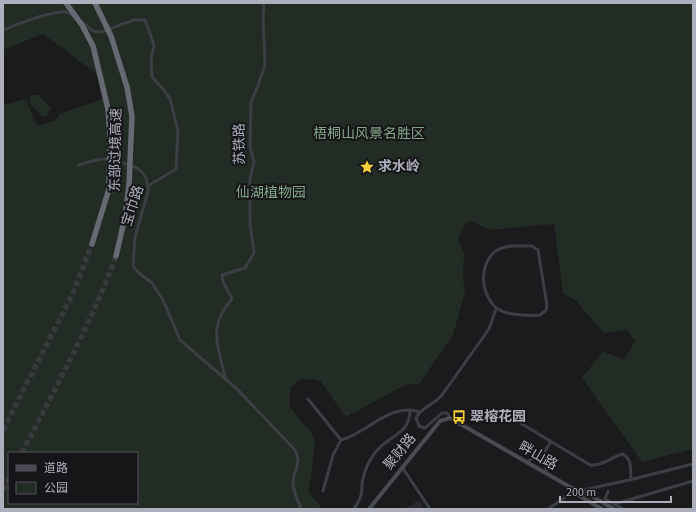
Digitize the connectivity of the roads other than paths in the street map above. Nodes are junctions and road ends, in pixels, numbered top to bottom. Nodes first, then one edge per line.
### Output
1 (66, 3) edge
2 (95, 3) edge
3 (263, 3) edge
4 (3, 30) edge
5 (79, 165) dead end
6 (148, 186) junction
7 (92, 244) tunnel mouth
8 (116, 256) tunnel mouth
9 (496, 309) junction
10 (226, 380) junction
11 (308, 399) dead end
12 (410, 410) junction
13 (499, 410) dead end
14 (420, 412) junction
15 (451, 418) junction
16 (341, 440) junction
17 (551, 442) junction
18 (541, 458) junction
19 (527, 462) junction
20 (693, 464) edge
21 (402, 467) junction
22 (546, 473) junction
23 (631, 480) junction
24 (693, 481) edge
25 (323, 491) dead end
26 (579, 491) junction
27 (608, 491) dead end
28 (573, 492) joint
29 (614, 507) edge
30 (301, 509) edge
31 (354, 509) edge
32 (369, 509) edge
33 (430, 509) edge
34 (548, 509) edge
35 (602, 509) edge
36 (623, 509) edge

1 - 7 highway, 东部过境高速, bridge
2 - 8 highway, 东部过境高速, bridge
3 - 10 street, 苏铁路
4 - 6 street, 宝巾路
5 - 6 street
6 - 10 street, 宝巾路
9 - 9 street
9 - 14 street
10 - 30 street, 宝巾路
11 - 16 street
12 - 14 street
12 - 16 street
12 - 31 street
13 - 17 street
14 - 15 street
15 - 19 street, 畔山路
15 - 21 street, 聚财路
16 - 25 street
17 - 18 street
17 - 23 street
18 - 19 street
18 - 22 street
19 - 22 street, 畔山路
20 - 23 street
21 - 32 street, 聚财路
21 - 33 street
22 - 26 street, 畔山路
23 - 26 street
24 - 29 street
26 - 29 street, 畔山路
27 - 29 street
28 - 34 street
28 - 35 street
29 - 36 street

